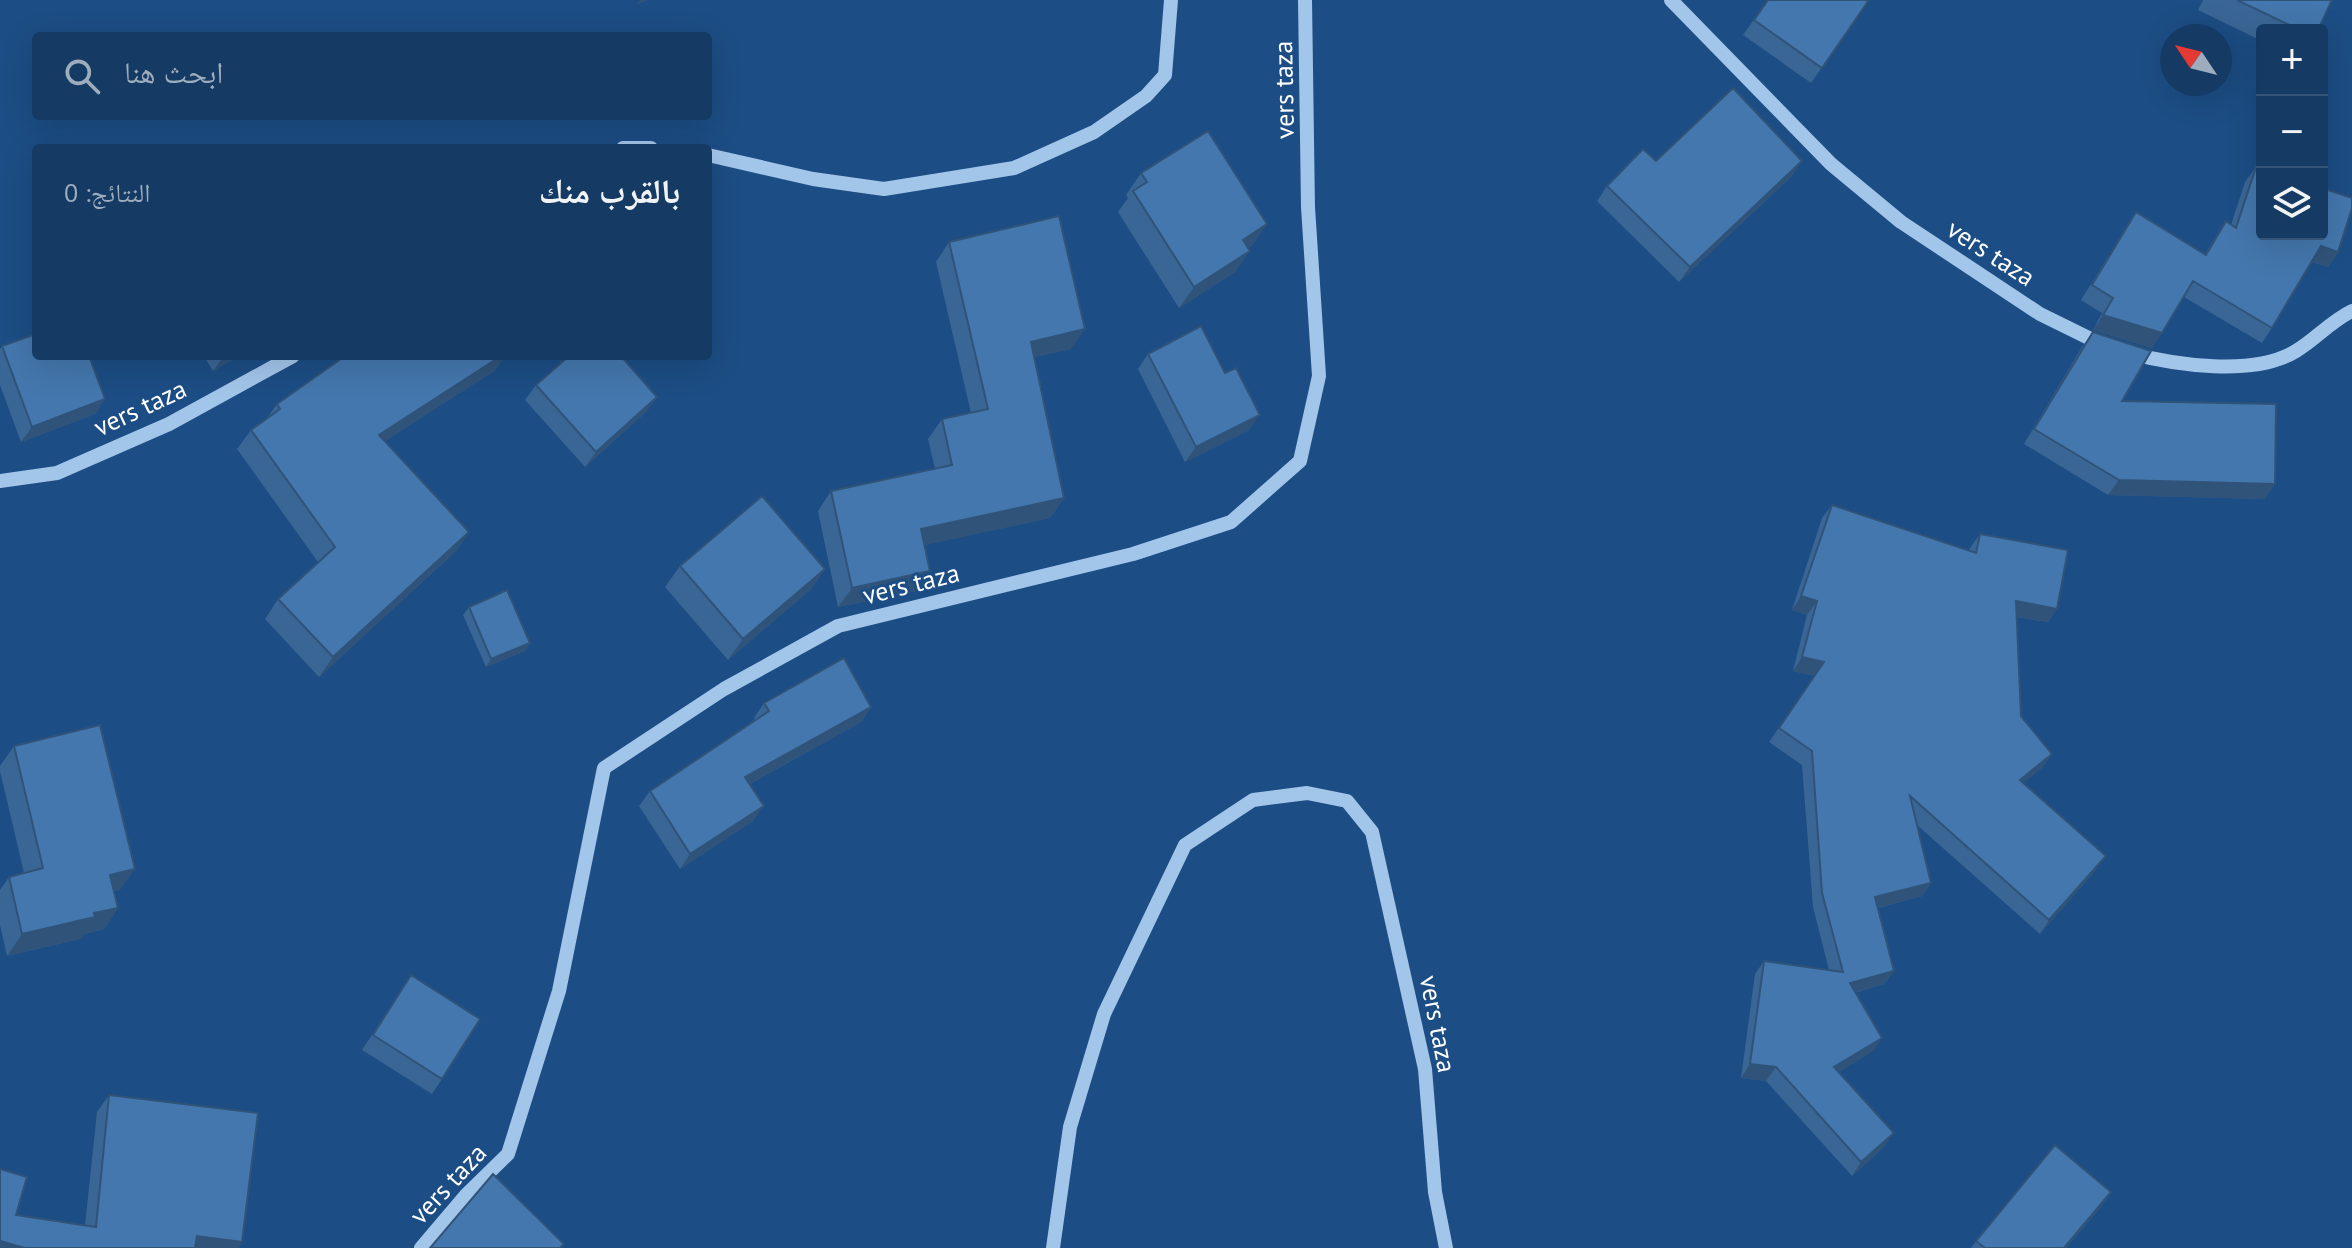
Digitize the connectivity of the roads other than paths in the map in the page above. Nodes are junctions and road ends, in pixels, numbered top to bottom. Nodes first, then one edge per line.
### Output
1 (1171, 0) edge
2 (1305, 0) edge
3 (1671, 0) edge
4 (712, 156) edge
5 (2352, 311) edge
6 (286, 360) edge
7 (0, 481) edge
8 (421, 1248) edge
9 (1053, 1248) edge
10 (1446, 1248) edge

1 - 4 street
2 - 8 street, vers taza
3 - 5 street, vers taza
6 - 7 street, vers taza
9 - 10 street, vers taza

